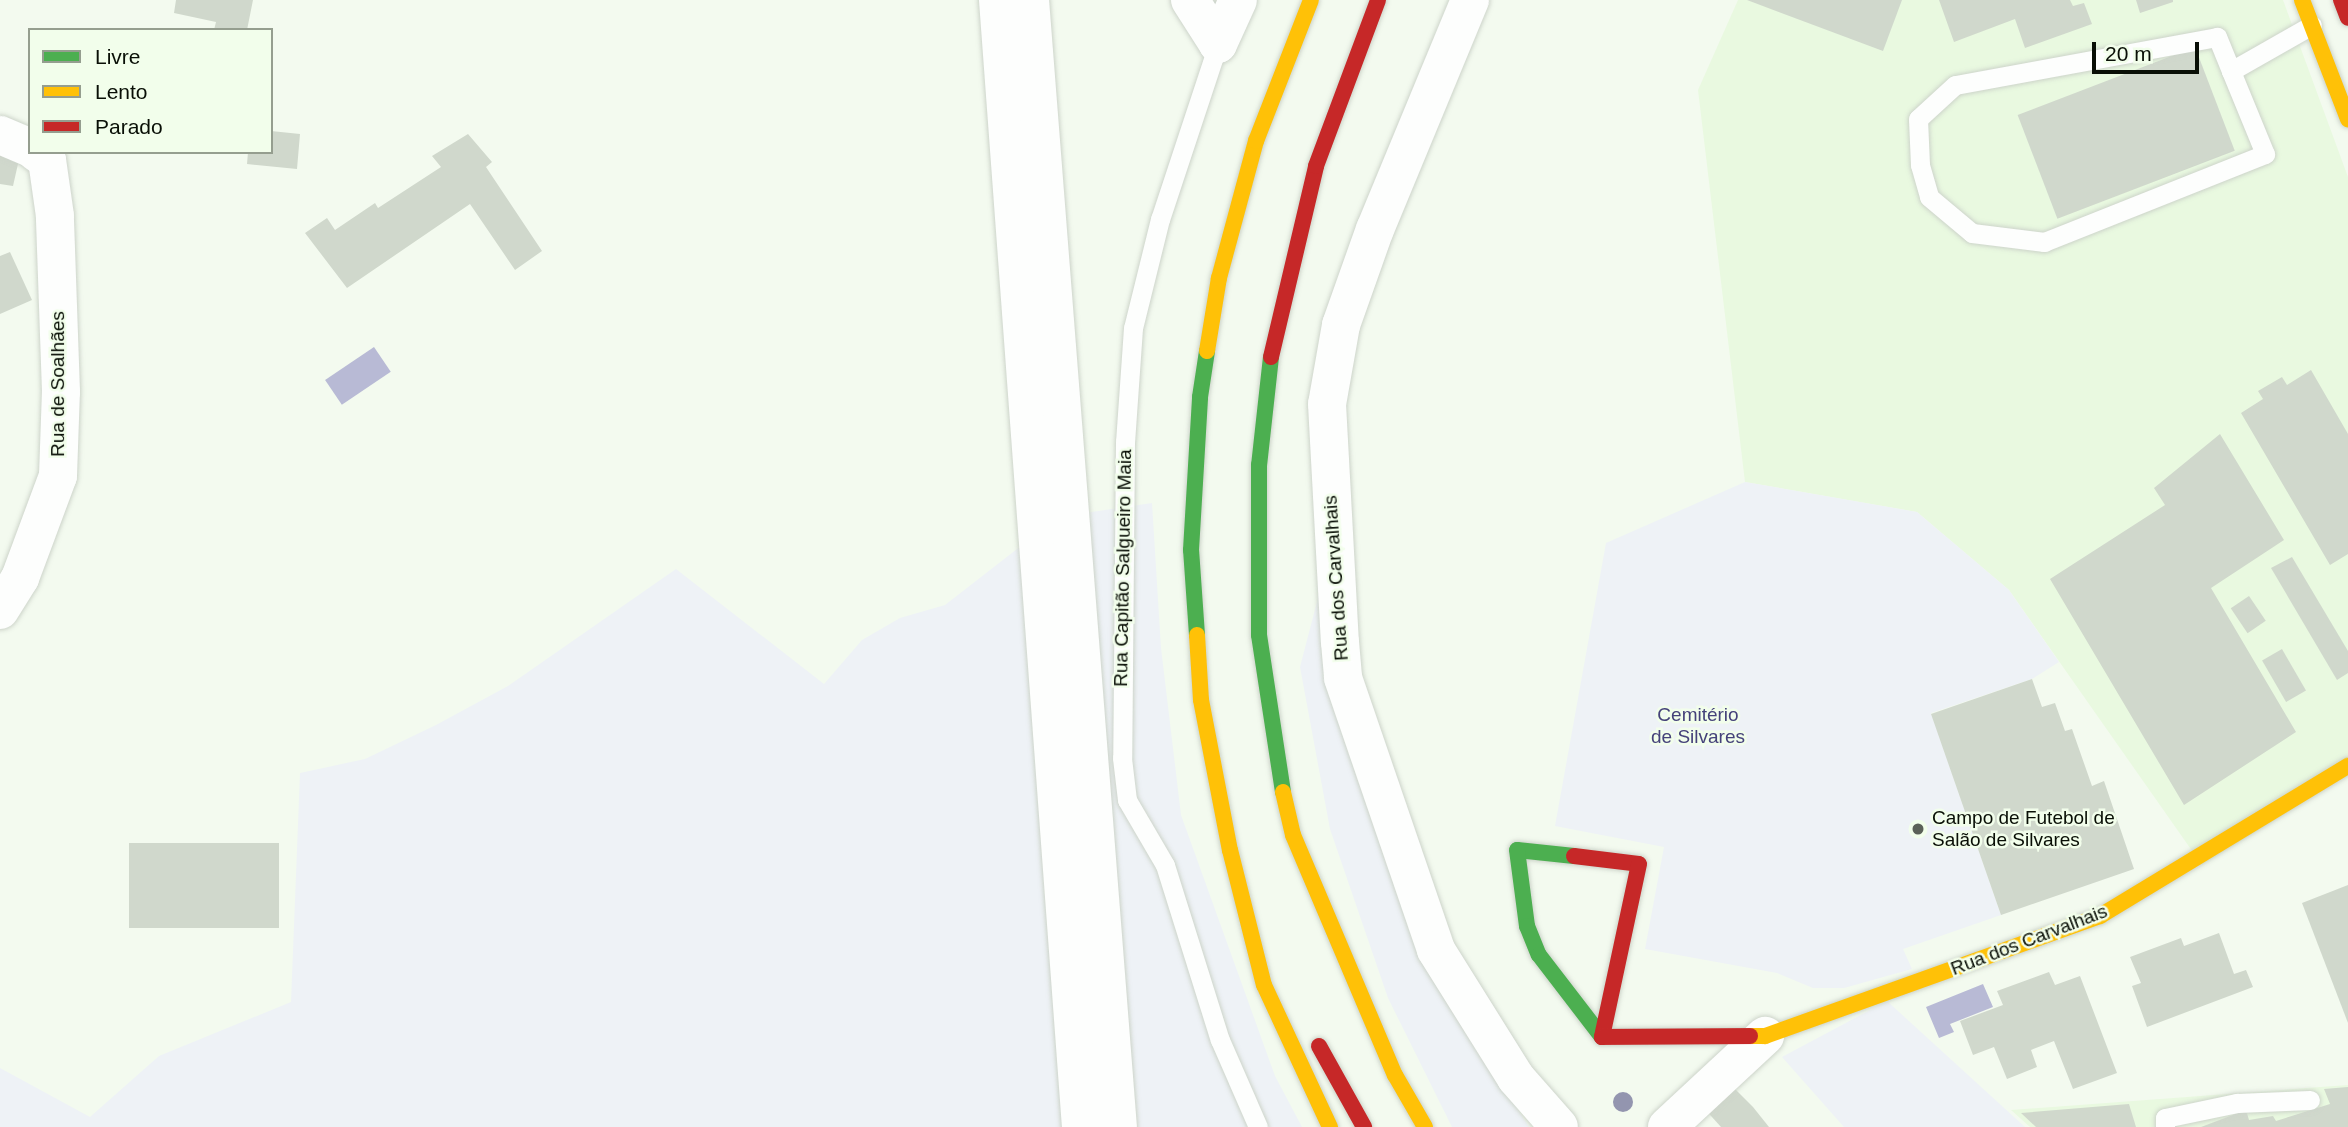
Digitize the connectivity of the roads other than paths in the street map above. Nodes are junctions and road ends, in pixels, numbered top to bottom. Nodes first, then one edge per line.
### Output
1 (998, 0) edge
2 (1030, 0) edge
3 (1190, 0) edge
4 (1238, 0) edge
5 (1311, 0) edge
6 (1378, 0) edge
7 (1470, 0) edge
8 (2302, 0) edge
9 (2341, 0) edge
10 (2348, 18) edge
11 (2312, 25) junction
12 (1218, 44) junction
13 (2231, 71) junction
14 (2348, 119) edge
15 (0, 135) edge
16 (28, 147) edge
17 (39, 154) edge
18 (0, 610) edge
19 (2348, 766) edge
20 (1293, 835) junction
21 (1230, 850) junction
22 (1273, 946) dead end
23 (1334, 977) dead end
24 (1311, 1030) dead end
25 (1765, 1036) junction
26 (1602, 1037) junction
27 (2310, 1100) dead end
28 (1082, 1127) edge
29 (1118, 1127) edge
30 (1258, 1127) edge
31 (1331, 1127) edge
32 (1364, 1127) edge
33 (1425, 1127) edge
34 (1559, 1127) edge
35 (1667, 1127) edge
36 (2165, 1127) edge

1 - 28 street
2 - 29 street
3 - 12 street
4 - 12 street, Rua Capitão Salgueiro Maia
5 - 21 main road
6 - 20 main road
7 - 34 street, Rua dos Carvalhais
8 - 11 main road
9 - 10 main road
11 - 13 lane
11 - 14 main road
12 - 30 lane, Rua Capitão Salgueiro Maia
13 - 13 lane
15 - 16 street
17 - 18 street, Rua de Soalhães
19 - 25 main road, Rua dos Carvalhais
20 - 23 main road
20 - 33 main road
21 - 22 main road
21 - 31 main road
24 - 32 main road
25 - 26 main road, Rua dos Carvalhais
25 - 35 street, Rua dos Carvalhais
26 - 26 main road
27 - 36 lane

